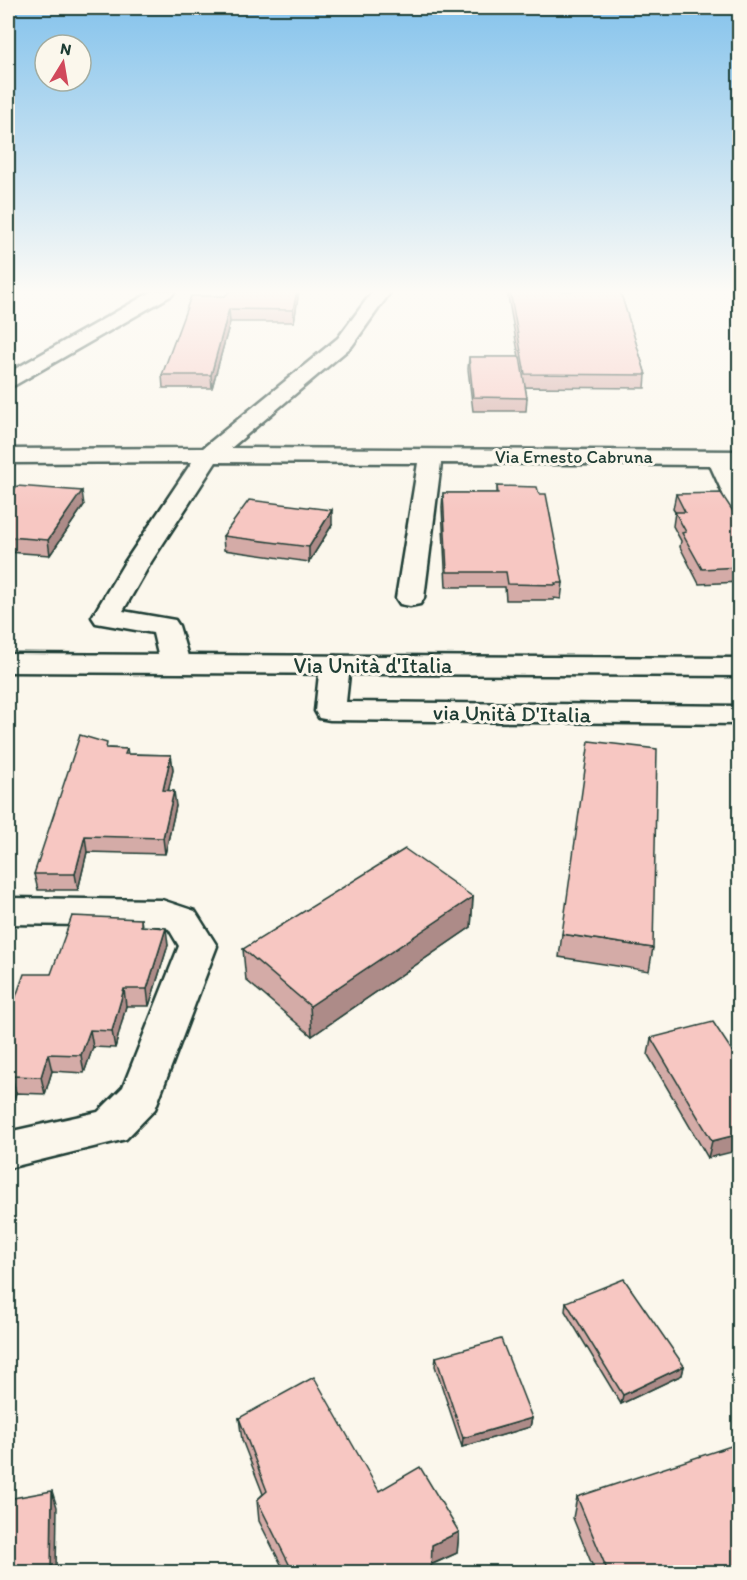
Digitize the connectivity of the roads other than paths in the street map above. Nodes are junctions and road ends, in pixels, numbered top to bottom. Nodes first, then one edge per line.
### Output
1 (37, 365) edge
2 (318, 365) edge
3 (8, 381) edge
4 (8, 456) edge
5 (208, 456) junction
6 (429, 457) junction
7 (730, 458) edge
8 (740, 506) edge
9 (410, 598) dead end
10 (8, 663) edge
11 (174, 663) junction
12 (335, 664) junction
13 (740, 667) edge
14 (740, 715) edge
15 (8, 911) edge
16 (8, 1150) edge

1 - 3 street
2 - 5 street
4 - 5 street, Via Ernesto Cabruna
5 - 6 street, Via Ernesto Cabruna
5 - 11 street
6 - 7 street, Via Ernesto Cabruna
6 - 9 street
7 - 8 street, Via Ernesto Cabruna
10 - 11 street, Via Unità d'Italia
11 - 12 street, Via Unità d'Italia
12 - 13 street, Via Unità d'Italia
12 - 14 street, via Unità D'Italia
15 - 16 street

